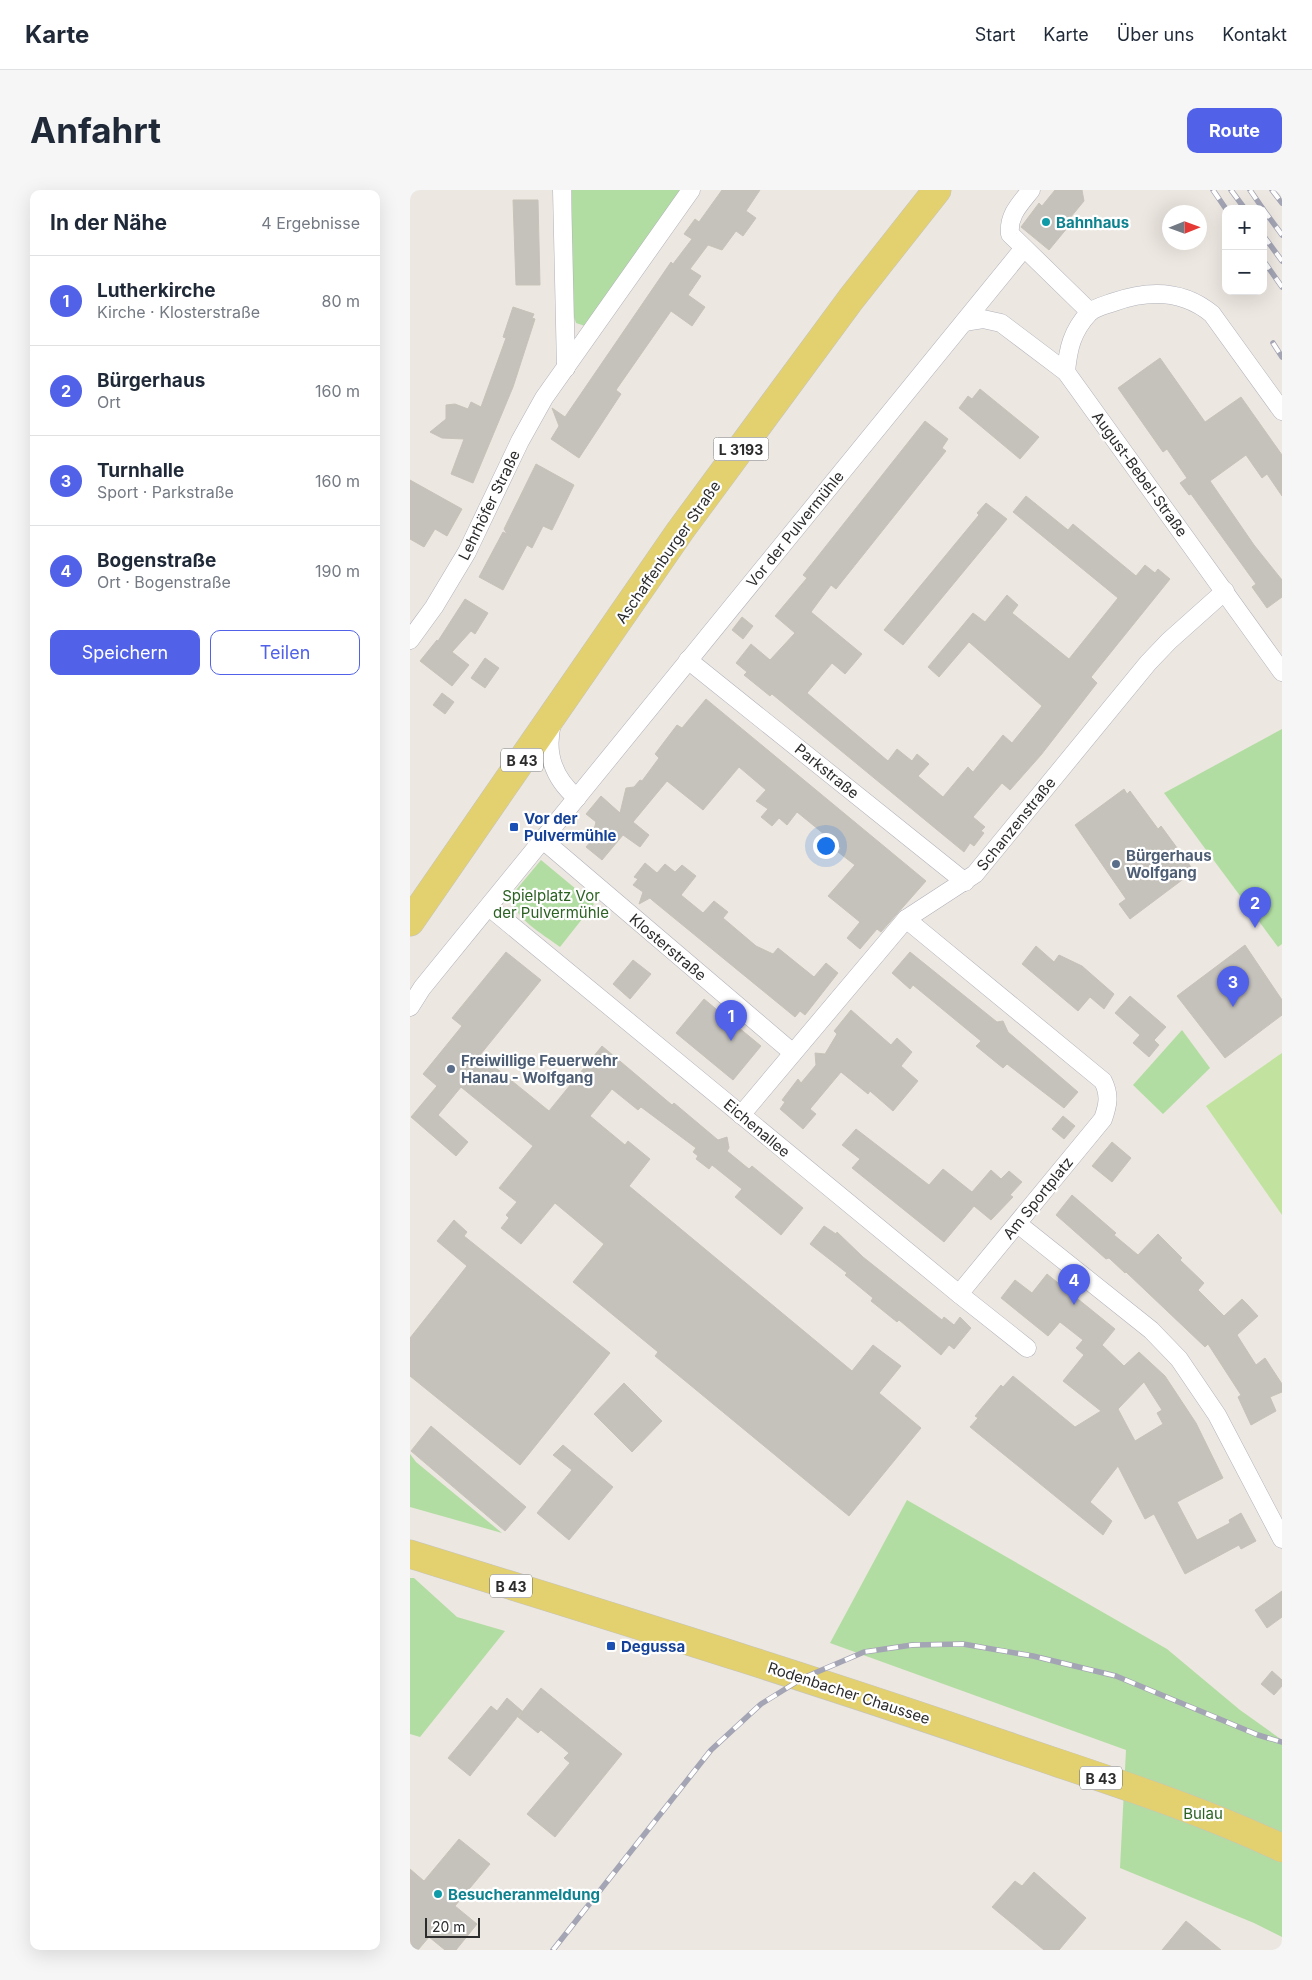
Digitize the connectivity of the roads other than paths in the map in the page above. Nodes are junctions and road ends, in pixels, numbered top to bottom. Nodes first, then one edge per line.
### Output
1 (562, 190) edge
2 (690, 190) edge
3 (938, 190) edge
4 (1031, 190) edge
5 (1024, 248) junction
6 (1090, 312) junction
7 (964, 322) junction
8 (566, 368) junction
9 (1066, 372) junction
10 (1282, 411) edge
11 (1225, 591) junction
12 (410, 640) edge
13 (688, 660) junction
14 (1282, 672) edge
15 (555, 715) junction
16 (577, 798) junction
17 (543, 840) junction
18 (965, 882) junction
19 (489, 908) junction
20 (906, 919) junction
21 (410, 922) edge
22 (410, 1007) edge
23 (792, 1053) junction
24 (741, 1115) junction
25 (1018, 1224) junction
26 (958, 1294) junction
27 (1027, 1348) dead end
28 (1281, 1537) edge
29 (410, 1554) edge
30 (1282, 1848) edge

1 - 8 street
2 - 8 street, Lehrhöfer Straße
3 - 15 main road, Aschaffenburger Straße / L 3193
4 - 5 street
5 - 6 street
5 - 7 street, Vor der Pulvermühle
6 - 9 street
6 - 10 street
7 - 9 street, August-Bebel-Straße
7 - 13 street, Vor der Pulvermühle
8 - 12 street, Lehrhöfer Straße
9 - 11 street, August-Bebel-Straße
11 - 14 street, August-Bebel-Straße
11 - 18 street, Schanzenstraße
13 - 16 street, Vor der Pulvermühle
13 - 18 street, Parkstraße
15 - 16 street
15 - 21 main road, Aschaffenburger Straße / B 43
16 - 17 street, Vor der Pulvermühle
17 - 19 street, Vor der Pulvermühle
17 - 23 street, Klosterstraße
18 - 20 street, Schanzenstraße
19 - 22 street, Vor der Pulvermühle
19 - 24 street, Eichenallee
20 - 23 street, Schanzenstraße
20 - 25 street, Am Sportplatz
23 - 24 street, Schanzenstraße
24 - 26 street, Eichenallee
25 - 26 street, Am Sportplatz
25 - 28 street
26 - 27 street, Eichenallee
29 - 30 main road, Rodenbacher Chaussee / B 43

